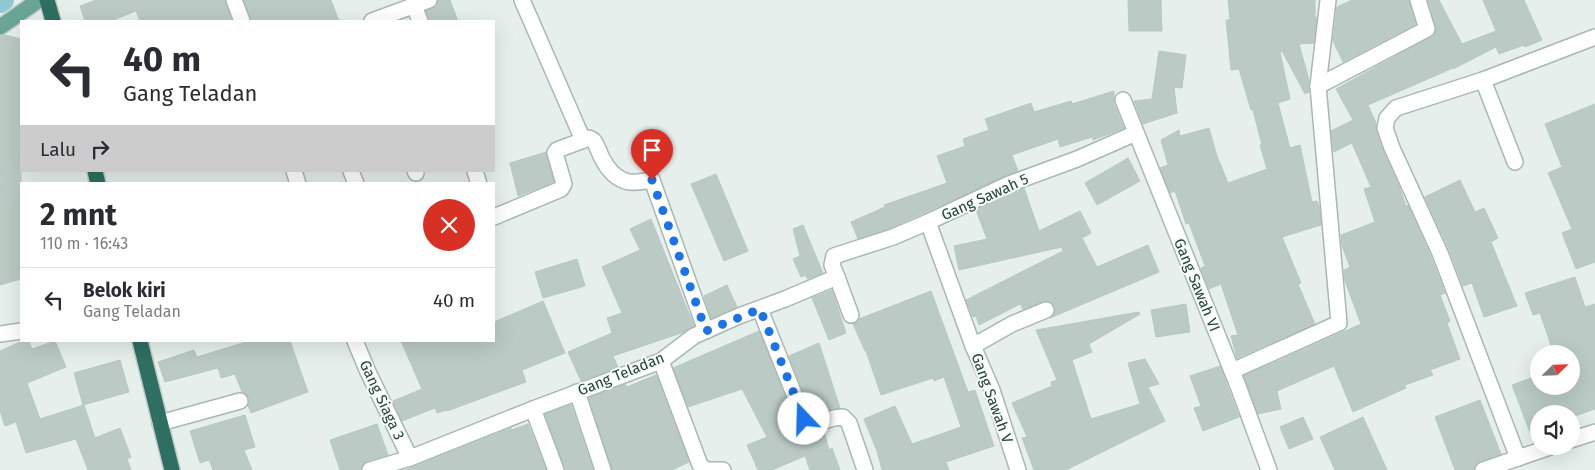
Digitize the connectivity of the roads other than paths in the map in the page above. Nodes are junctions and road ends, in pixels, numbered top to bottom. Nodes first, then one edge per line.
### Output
1 (40, 0) edge
2 (47, 0) edge
3 (234, 0) edge
4 (429, 0) edge
5 (522, 0) edge
6 (1328, 0) edge
7 (1418, 0) edge
8 (414, 6) junction
9 (53, 20) edge
10 (242, 20) edge
11 (375, 20) edge
12 (420, 20) edge
13 (0, 27) edge
14 (1595, 37) edge
15 (1483, 80) junction
16 (1318, 86) junction
17 (1123, 100) dead end
18 (1136, 133) junction
19 (583, 140) junction
20 (1515, 162) dead end
21 (495, 217) edge
22 (928, 222) junction
23 (837, 277) junction
24 (760, 309) junction
25 (1046, 310) dead end
26 (851, 315) dead end
27 (20, 331) edge
28 (706, 331) junction
29 (0, 334) edge
30 (140, 342) edge
31 (355, 342) edge
32 (973, 346) junction
33 (661, 361) junction
34 (1232, 371) junction
35 (577, 392) junction
36 (240, 402) dead end
37 (533, 409) junction
38 (160, 422) junction
39 (1595, 432) edge
40 (1580, 437) edge
41 (1530, 454) edge
42 (410, 458) junction
43 (1518, 458) junction
44 (172, 470) edge
45 (370, 470) edge
46 (556, 470) edge
47 (603, 470) edge
48 (722, 470) edge
49 (865, 470) edge
50 (1018, 470) edge
51 (1269, 470) edge
52 (1483, 470) edge

1 - 13 main road
2 - 9 highway
3 - 10 street
4 - 8 street
5 - 19 street
6 - 16 street
7 - 16 street
8 - 11 street
8 - 12 street
14 - 15 street
15 - 20 street
15 - 43 street
16 - 34 street
17 - 18 street, Gang Sawah VI
18 - 22 street, Gang Sawah 5
18 - 34 street, Gang Sawah VI
19 - 21 street
19 - 28 street
22 - 23 street
22 - 32 street, Gang Sawah 5
23 - 24 street, Gang Teladan
23 - 26 street
24 - 28 street, Gang Teladan
24 - 49 street
25 - 32 street, Gang Sawah V
27 - 29 street
28 - 33 street, Gang Teladan
30 - 38 highway
31 - 42 street, Gang Siaga 3
32 - 50 street, Gang Sawah V
33 - 35 street, Gang Teladan
33 - 48 street
34 - 51 street, Gang Sawah VI
35 - 37 street, Gang Teladan
35 - 47 street
36 - 38 street
37 - 42 street, Gang Teladan
37 - 46 street
38 - 44 highway
39 - 40 street
41 - 43 street
42 - 45 street, Gang Teladan
43 - 52 street

